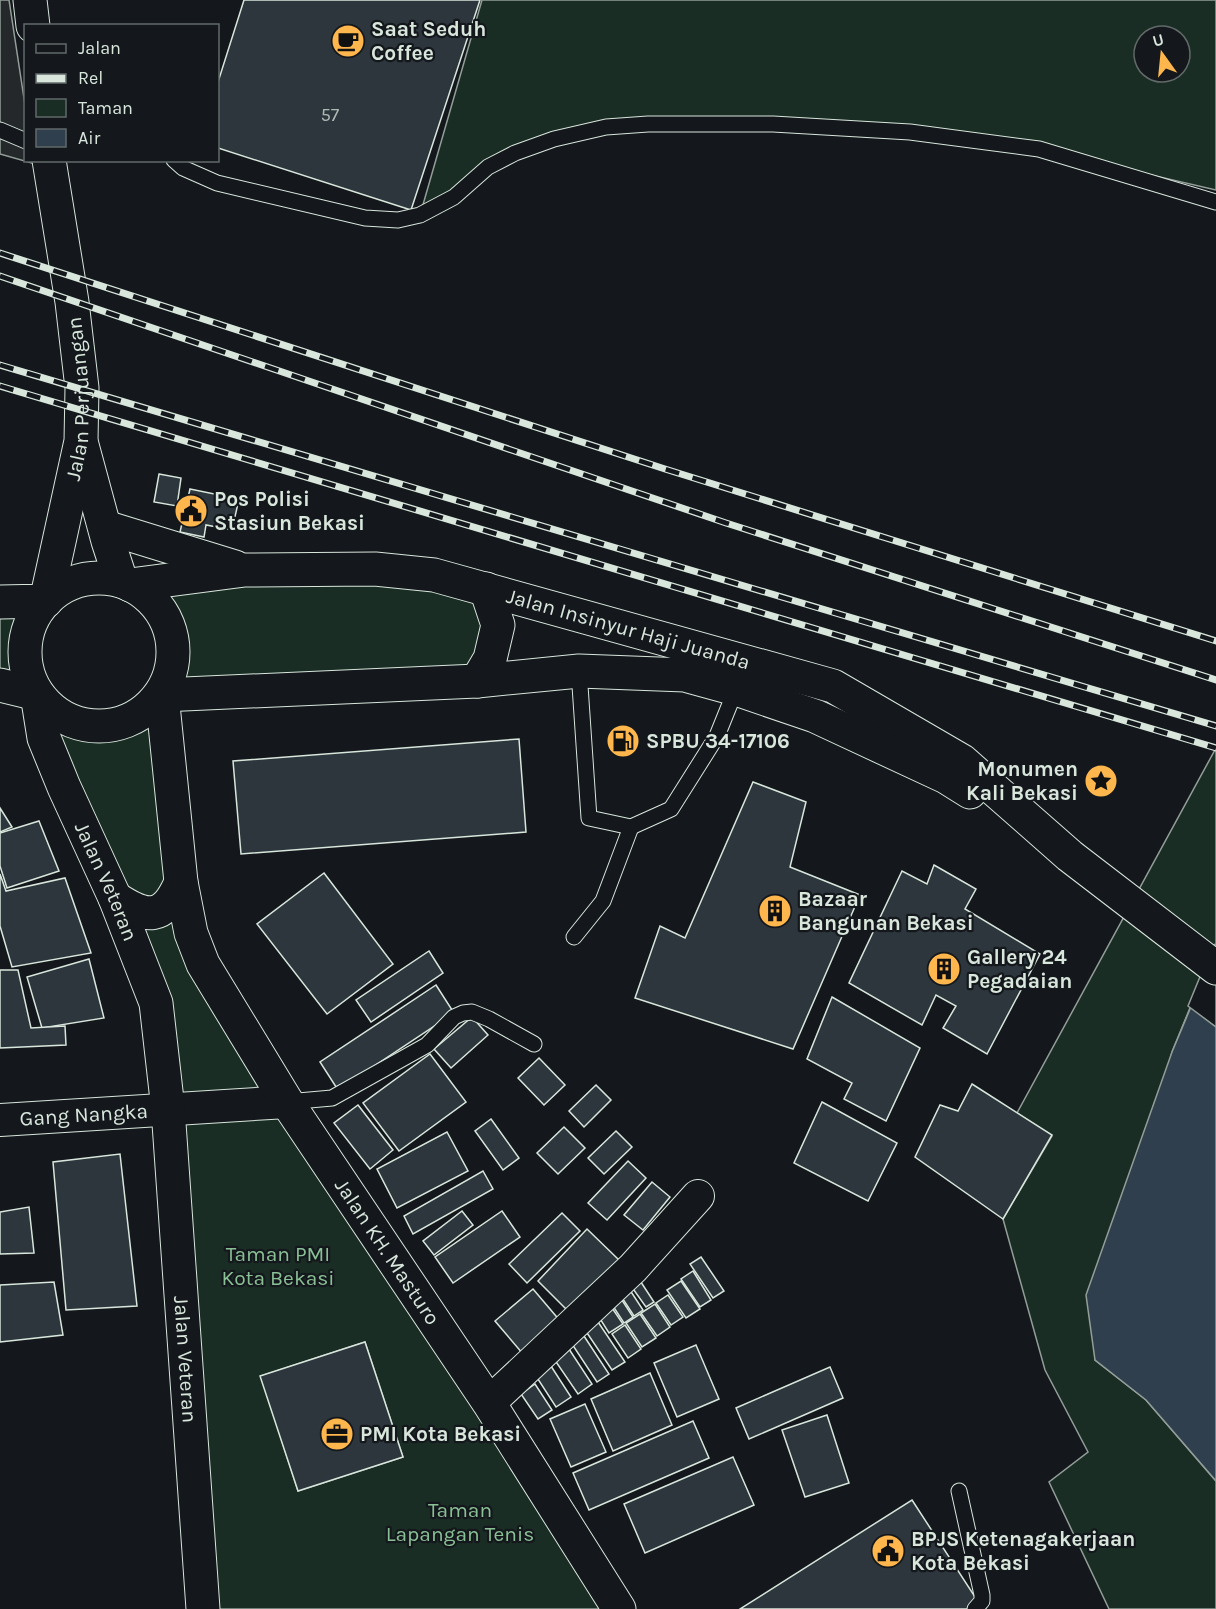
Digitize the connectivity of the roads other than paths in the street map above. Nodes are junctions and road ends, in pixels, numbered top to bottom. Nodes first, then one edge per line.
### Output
1 (30, 0) edge
2 (33, 24) edge
3 (0, 130) edge
4 (24, 140) edge
5 (50, 162) edge
6 (176, 162) edge
7 (1216, 202) edge
8 (81, 441) junction
9 (105, 527) junction
10 (245, 570) junction
11 (125, 583) junction
12 (486, 589) junction
13 (46, 601) junction
14 (0, 602) edge
15 (579, 671) junction
16 (477, 681) junction
17 (0, 685) edge
18 (736, 689) junction
19 (37, 694) junction
20 (162, 694) junction
21 (630, 827) junction
22 (1070, 856) junction
23 (181, 882) junction
24 (115, 898) junction
25 (574, 938) dead end
26 (1216, 968) edge
27 (534, 1044) dead end
28 (287, 1102) junction
29 (168, 1109) junction
30 (0, 1120) edge
31 (698, 1196) dead end
32 (489, 1403) junction
33 (959, 1491) dead end
34 (203, 1609) edge
35 (619, 1609) edge
36 (975, 1609) edge

1 - 2 main road
3 - 4 lane
5 - 8 main road, Jalan Perjuangan
6 - 7 lane
8 - 9 main road
8 - 13 main road, Jalan Perjuangan
9 - 10 main road
9 - 11 main road
10 - 11 main road, Jalan Insinyur Haji Juanda
10 - 12 main road, Jalan Insinyur Haji Juanda
11 - 13 main road
11 - 20 main road
12 - 16 main road
12 - 22 main road, Jalan Insinyur Haji Juanda
13 - 14 main road
13 - 19 main road
15 - 16 main road, Jalan Insinyur Haji Juanda
15 - 18 main road, Jalan Insinyur Haji Juanda
15 - 21 lane
16 - 20 main road, Jalan Insinyur Haji Juanda
17 - 19 main road
18 - 21 lane
18 - 22 main road, Jalan Insinyur Haji Juanda
19 - 20 main road
19 - 24 main road, Jalan Veteran
20 - 23 main road, Jalan KH. Masturo
21 - 25 lane
22 - 26 main road, Jalan Insinyur Haji Juanda
23 - 24 main road
23 - 28 main road, Jalan KH. Masturo
24 - 29 main road, Jalan Veteran
27 - 28 lane
28 - 29 street
28 - 32 main road, Jalan KH. Masturo
29 - 30 street, Gang Nangka
29 - 34 main road, Jalan Veteran
31 - 32 street
32 - 35 main road, Jalan KH. Masturo
33 - 36 lane

